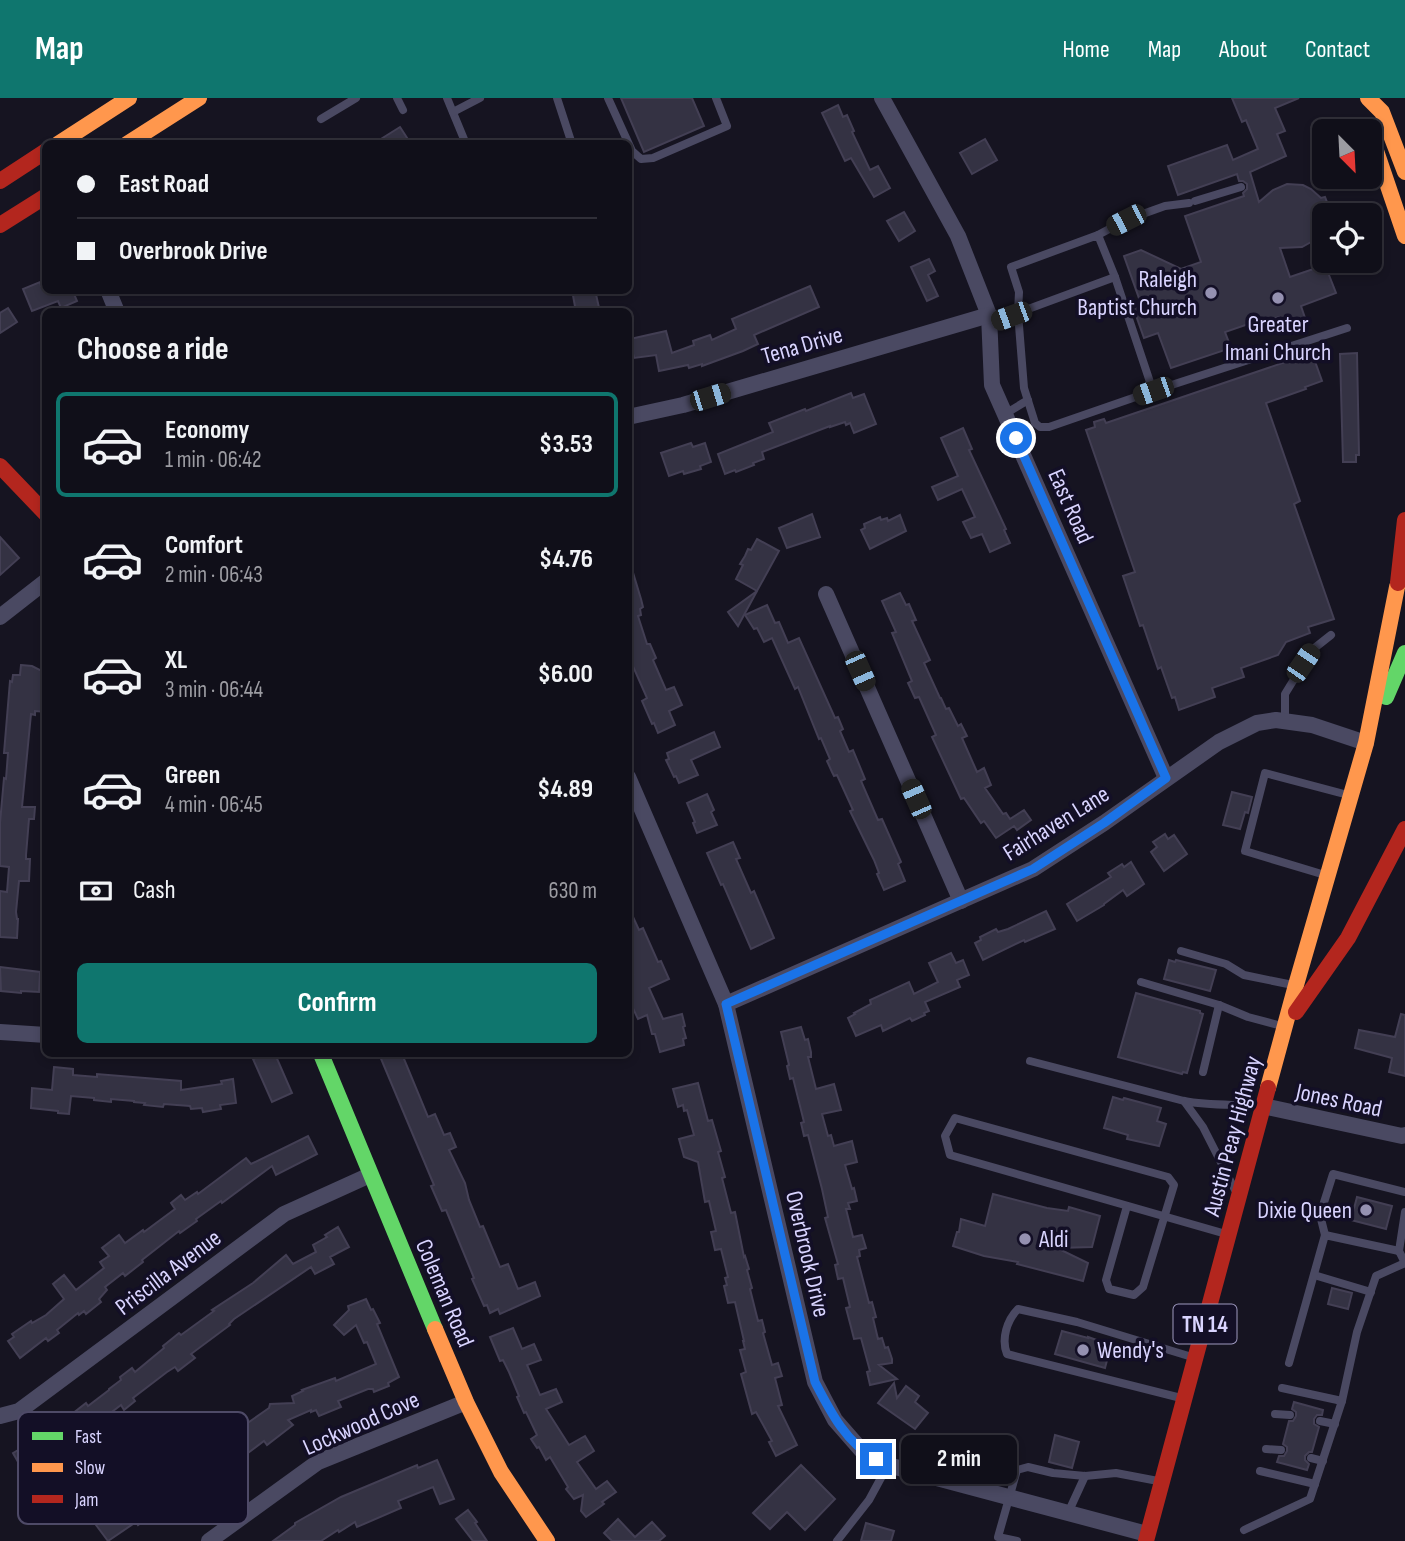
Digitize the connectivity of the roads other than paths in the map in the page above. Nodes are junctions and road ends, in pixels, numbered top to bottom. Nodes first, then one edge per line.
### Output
1 (130, 98) edge
2 (199, 98) edge
3 (356, 98) edge
4 (397, 98) edge
5 (447, 98) edge
6 (480, 98) edge
7 (556, 98) edge
8 (608, 98) edge
9 (716, 98) edge
10 (882, 98) edge
11 (1367, 98) edge
12 (176, 104) edge
13 (403, 110) dead end
14 (453, 113) junction
15 (321, 119) dead end
16 (1366, 119) edge
17 (64, 140) edge
18 (132, 140) edge
19 (464, 140) edge
20 (570, 140) edge
21 (627, 140) edge
22 (632, 151) edge
23 (42, 154) edge
24 (1382, 168) edge
25 (1405, 172) edge
26 (0, 181) edge
27 (1241, 187) dead end
28 (42, 198) edge
29 (0, 225) edge
30 (1097, 235) junction
31 (1405, 236) edge
32 (1115, 277) junction
33 (1018, 313) junction
34 (989, 319) junction
35 (1347, 328) dead end
36 (1153, 391) junction
37 (1028, 400) junction
38 (1005, 414) junction
39 (632, 416) edge
40 (0, 466) edge
41 (42, 510) edge
42 (1405, 520) edge
43 (1405, 567) edge
44 (42, 584) edge
45 (1398, 587) junction
46 (826, 594) dead end
47 (0, 617) edge
48 (1331, 635) dead end
49 (1405, 653) edge
50 (1285, 722) junction
51 (1366, 743) junction
52 (1166, 778) junction
53 (632, 786) edge
54 (1351, 796) junction
55 (1405, 829) edge
56 (1328, 876) junction
57 (961, 901) junction
58 (1181, 951) dead end
59 (1141, 982) dead end
60 (1296, 985) junction
61 (726, 1004) junction
62 (1219, 1005) junction
63 (1285, 1027) junction
64 (0, 1032) edge
65 (42, 1035) edge
66 (322, 1057) edge
67 (1030, 1062) dead end
68 (1203, 1072) dead end
69 (1184, 1101) junction
70 (1263, 1106) junction
71 (1405, 1135) edge
72 (370, 1175) junction
73 (1405, 1192) edge
74 (1239, 1197) junction
75 (1127, 1206) junction
76 (1405, 1212) edge
77 (1165, 1217) junction
78 (1228, 1235) junction
79 (1325, 1235) junction
80 (1399, 1251) junction
81 (1405, 1263) edge
82 (1314, 1275) junction
83 (1371, 1292) junction
84 (1195, 1358) junction
85 (1289, 1363) dead end
86 (1282, 1388) dead end
87 (1184, 1399) junction
88 (1342, 1401) junction
89 (466, 1402) junction
90 (1275, 1414) dead end
91 (1290, 1415) dead end
92 (0, 1416) edge
93 (1320, 1421) dead end
94 (1335, 1424) junction
95 (1266, 1449) dead end
96 (1281, 1450) dead end
97 (1311, 1458) dead end
98 (1323, 1461) junction
99 (888, 1465) junction
100 (1260, 1471) dead end
101 (1085, 1476) junction
102 (1162, 1482) junction
103 (1315, 1483) junction
104 (1010, 1497) junction
105 (248, 1513) edge
106 (1069, 1513) junction
107 (232, 1524) edge
108 (1244, 1530) dead end
109 (1147, 1538) edge
110 (209, 1541) edge
111 (547, 1541) edge
112 (836, 1541) edge
113 (1017, 1541) edge

1 - 17 main road
2 - 12 main road
3 - 15 lane
4 - 13 lane
5 - 14 lane
6 - 14 lane
7 - 20 lane
8 - 21 lane
9 - 22 lane
10 - 34 street, East Road
11 - 16 main road
11 - 25 main road
12 - 18 main road
14 - 19 lane
23 - 26 main road
24 - 31 main road
27 - 30 lane
28 - 29 main road
30 - 32 lane
30 - 33 lane
32 - 33 lane
32 - 36 lane
33 - 34 lane
33 - 37 lane
34 - 38 street, East Road
34 - 39 street, Tena Drive
35 - 36 lane
36 - 37 lane
37 - 38 lane
38 - 52 street, East Road
40 - 41 main road
42 - 45 main road
43 - 45 main road, Austin Peay Highway / TN 14
44 - 47 street
45 - 51 main road, Austin Peay Highway / TN 14
46 - 57 street
48 - 50 lane
49 - 51 main road, Austin Peay Highway / TN 14
50 - 51 street, Fairhaven Lane
50 - 52 street, Fairhaven Lane
51 - 54 main road, Austin Peay Highway / TN 14
52 - 57 street, Fairhaven Lane
53 - 61 street, Overbrook Drive
54 - 56 main road, Austin Peay Highway / TN 14
54 - 56 lane
55 - 63 main road
56 - 60 main road, Austin Peay Highway / TN 14
57 - 61 street, Fairhaven Lane
58 - 60 lane
59 - 62 lane
60 - 63 main road, Austin Peay Highway / TN 14
61 - 99 street, Overbrook Drive
62 - 63 lane
62 - 68 lane
63 - 70 main road, Austin Peay Highway / TN 14
64 - 65 street
66 - 72 main road, Coleman Road
67 - 69 lane
69 - 70 lane
69 - 74 lane
70 - 71 street, Jones Road
70 - 74 main road, Austin Peay Highway / TN 14
72 - 89 main road, Coleman Road
72 - 92 street, Priscilla Avenue
73 - 79 lane
74 - 78 main road, Austin Peay Highway / TN 14
75 - 77 lane
75 - 77 lane
75 - 77 lane
76 - 80 lane
77 - 78 lane
78 - 84 main road, Austin Peay Highway / TN 14
79 - 80 lane
79 - 82 lane
80 - 81 lane
81 - 83 lane
82 - 83 lane
82 - 85 lane
83 - 88 lane
84 - 87 main road, Austin Peay Highway / TN 14
84 - 87 lane
86 - 88 lane
87 - 102 main road, Austin Peay Highway / TN 14
88 - 94 lane
89 - 105 street, Lockwood Cove
89 - 111 main road, Coleman Road
90 - 91 lane
93 - 94 lane
94 - 98 lane
95 - 96 lane
97 - 98 lane
98 - 103 lane
99 - 104 street, Overbrook Drive
99 - 112 lane
100 - 103 lane
101 - 102 lane
101 - 104 lane
101 - 106 lane
102 - 109 main road, Austin Peay Highway / TN 14
103 - 108 lane
104 - 106 street, Overbrook Drive
104 - 113 lane
106 - 109 street, Overbrook Drive
107 - 110 street, Lockwood Cove

